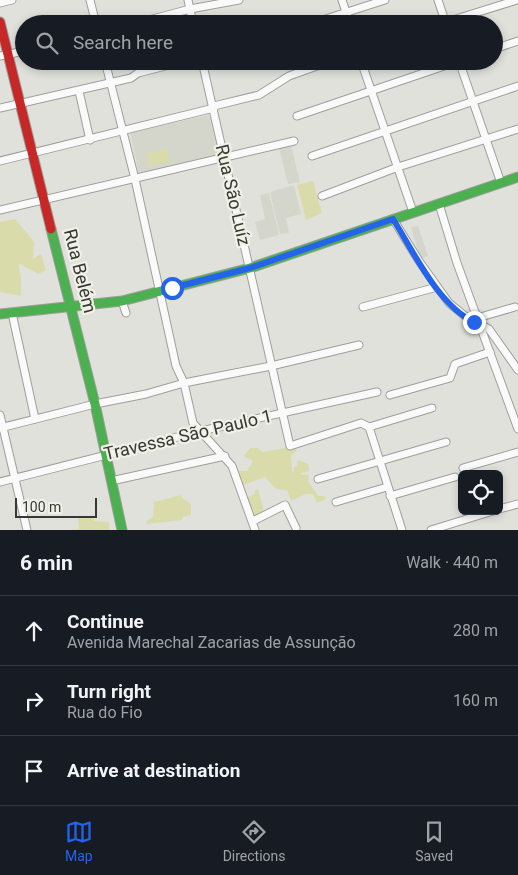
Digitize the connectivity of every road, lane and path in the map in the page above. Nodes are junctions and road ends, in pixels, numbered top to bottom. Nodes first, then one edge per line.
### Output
1 (12, 0) edge
2 (90, 0) edge
3 (188, 0) edge
4 (239, 0) edge
5 (342, 0) edge
6 (385, 0) edge
7 (438, 0) edge
8 (517, 0) edge
9 (0, 3) edge
10 (190, 9) junction
11 (346, 12) junction
12 (94, 15) edge
13 (168, 15) edge
14 (191, 15) edge
15 (337, 15) edge
16 (347, 15) edge
17 (442, 15) edge
18 (469, 15) edge
19 (0, 22) edge
20 (518, 41) edge
21 (503, 46) edge
22 (4, 56) edge
23 (106, 70) edge
24 (150, 70) edge
25 (204, 70) edge
26 (306, 70) edge
27 (365, 70) edge
28 (433, 70) edge
29 (462, 70) edge
30 (110, 83) junction
31 (518, 86) edge
32 (79, 90) junction
33 (372, 91) junction
34 (471, 101) junction
35 (21, 104) junction
36 (214, 107) junction
37 (0, 108) edge
38 (296, 116) dead end
39 (518, 129) edge
40 (386, 130) junction
41 (123, 132) junction
42 (90, 140) junction
43 (486, 140) junction
44 (294, 141) dead end
45 (33, 153) junction
46 (312, 156) dead end
47 (223, 157) junction
48 (0, 161) edge
49 (398, 167) junction
50 (518, 177) edge
51 (135, 179) junction
52 (501, 183) junction
53 (322, 196) dead end
54 (45, 199) junction
55 (439, 204) junction
56 (0, 210) edge
57 (413, 212) junction
58 (393, 219) junction
59 (250, 268) junction
60 (437, 287) junction
61 (160, 291) junction
62 (122, 301) junction
63 (72, 307) junction
64 (363, 307) dead end
65 (515, 307) dead end
66 (12, 312) junction
67 (126, 313) dead end
68 (0, 314) edge
69 (478, 320) junction
70 (359, 345) dead end
71 (490, 352) junction
72 (271, 366) junction
73 (518, 370) edge
74 (184, 383) junction
75 (377, 392) dead end
76 (390, 396) dead end
77 (95, 404) junction
78 (432, 408) dead end
79 (284, 412) junction
80 (0, 415) edge
81 (36, 419) junction
82 (1, 427) edge
83 (369, 427) junction
84 (518, 430) edge
85 (201, 431) junction
86 (446, 442) dead end
87 (518, 452) edge
88 (105, 455) junction
89 (225, 456) junction
90 (379, 461) junction
91 (462, 468) dead end
92 (455, 477) dead end
93 (15, 479) junction
94 (318, 479) dead end
95 (111, 481) junction
96 (0, 482) edge
97 (387, 487) junction
98 (390, 496) junction
99 (336, 502) dead end
100 (518, 504) edge
101 (503, 508) edge
102 (480, 515) edge
103 (253, 521) junction
104 (296, 528) dead end
105 (27, 530) edge
106 (122, 530) edge
107 (255, 530) edge
108 (402, 530) edge
109 (431, 530) edge

1 - 9 street
2 - 12 street
3 - 10 street
4 - 10 street
5 - 11 street
6 - 11 street
7 - 17 street
8 - 18 street
10 - 13 street
10 - 14 street
11 - 15 street
11 - 16 street
19 - 22 main road, Rua Belém
20 - 21 street
22 - 35 main road, Rua Belém
23 - 30 street
24 - 30 street
25 - 36 street, Rua São Luíz
26 - 36 street
27 - 33 street
28 - 33 street
29 - 34 street
30 - 32 street
30 - 41 street
31 - 34 street
32 - 35 street
32 - 42 street
33 - 38 street
33 - 40 street
34 - 40 street
34 - 43 street
35 - 37 street
35 - 45 main road, Rua Belém
36 - 41 street
36 - 47 street, Rua São Luíz
39 - 43 street
40 - 46 street
40 - 49 street
41 - 42 street
41 - 51 street
42 - 45 street
43 - 49 street
43 - 52 street
44 - 47 street
45 - 48 street
45 - 54 main road, Rua Belém
47 - 51 street
47 - 59 street, Rua São Luíz
49 - 53 street
49 - 57 street
50 - 52 main road
51 - 54 street
51 - 61 street
52 - 55 main road
54 - 56 street
54 - 63 main road, Rua Belém
55 - 57 main road
55 - 69 street
57 - 58 main road
58 - 59 main road
58 - 60 street
59 - 61 main road
59 - 72 street, Rua São Luíz
60 - 64 street
60 - 69 street
61 - 62 main road
61 - 74 street
62 - 63 main road
62 - 67 street
63 - 66 main road
63 - 77 main road, Rua Belém
65 - 69 street
66 - 68 main road
66 - 81 street
69 - 71 street
69 - 73 street
70 - 72 street
71 - 76 street
71 - 84 street
72 - 74 street
72 - 79 street, Rua São Luíz
74 - 77 street
74 - 85 street
75 - 79 street, Travessa São Paulo 1
77 - 81 street
77 - 88 main road, Rua Belém
78 - 83 street
79 - 83 street, Rua São Luíz
79 - 85 street, Travessa São Paulo 1
80 - 82 street
81 - 82 street
82 - 93 street
83 - 90 street
85 - 88 street, Travessa São Paulo 1
85 - 89 street
86 - 90 street
87 - 91 street
88 - 93 street, Travessa São Paulo 1
88 - 95 main road, Rua Belém
89 - 95 street
89 - 103 street
90 - 94 street
90 - 97 street
92 - 98 street
93 - 96 street, Travessa São Paulo 1
93 - 105 street
95 - 106 main road, Rua Belém
97 - 98 street
97 - 99 street
98 - 108 street
100 - 101 street
102 - 109 street
103 - 104 street
103 - 107 street

